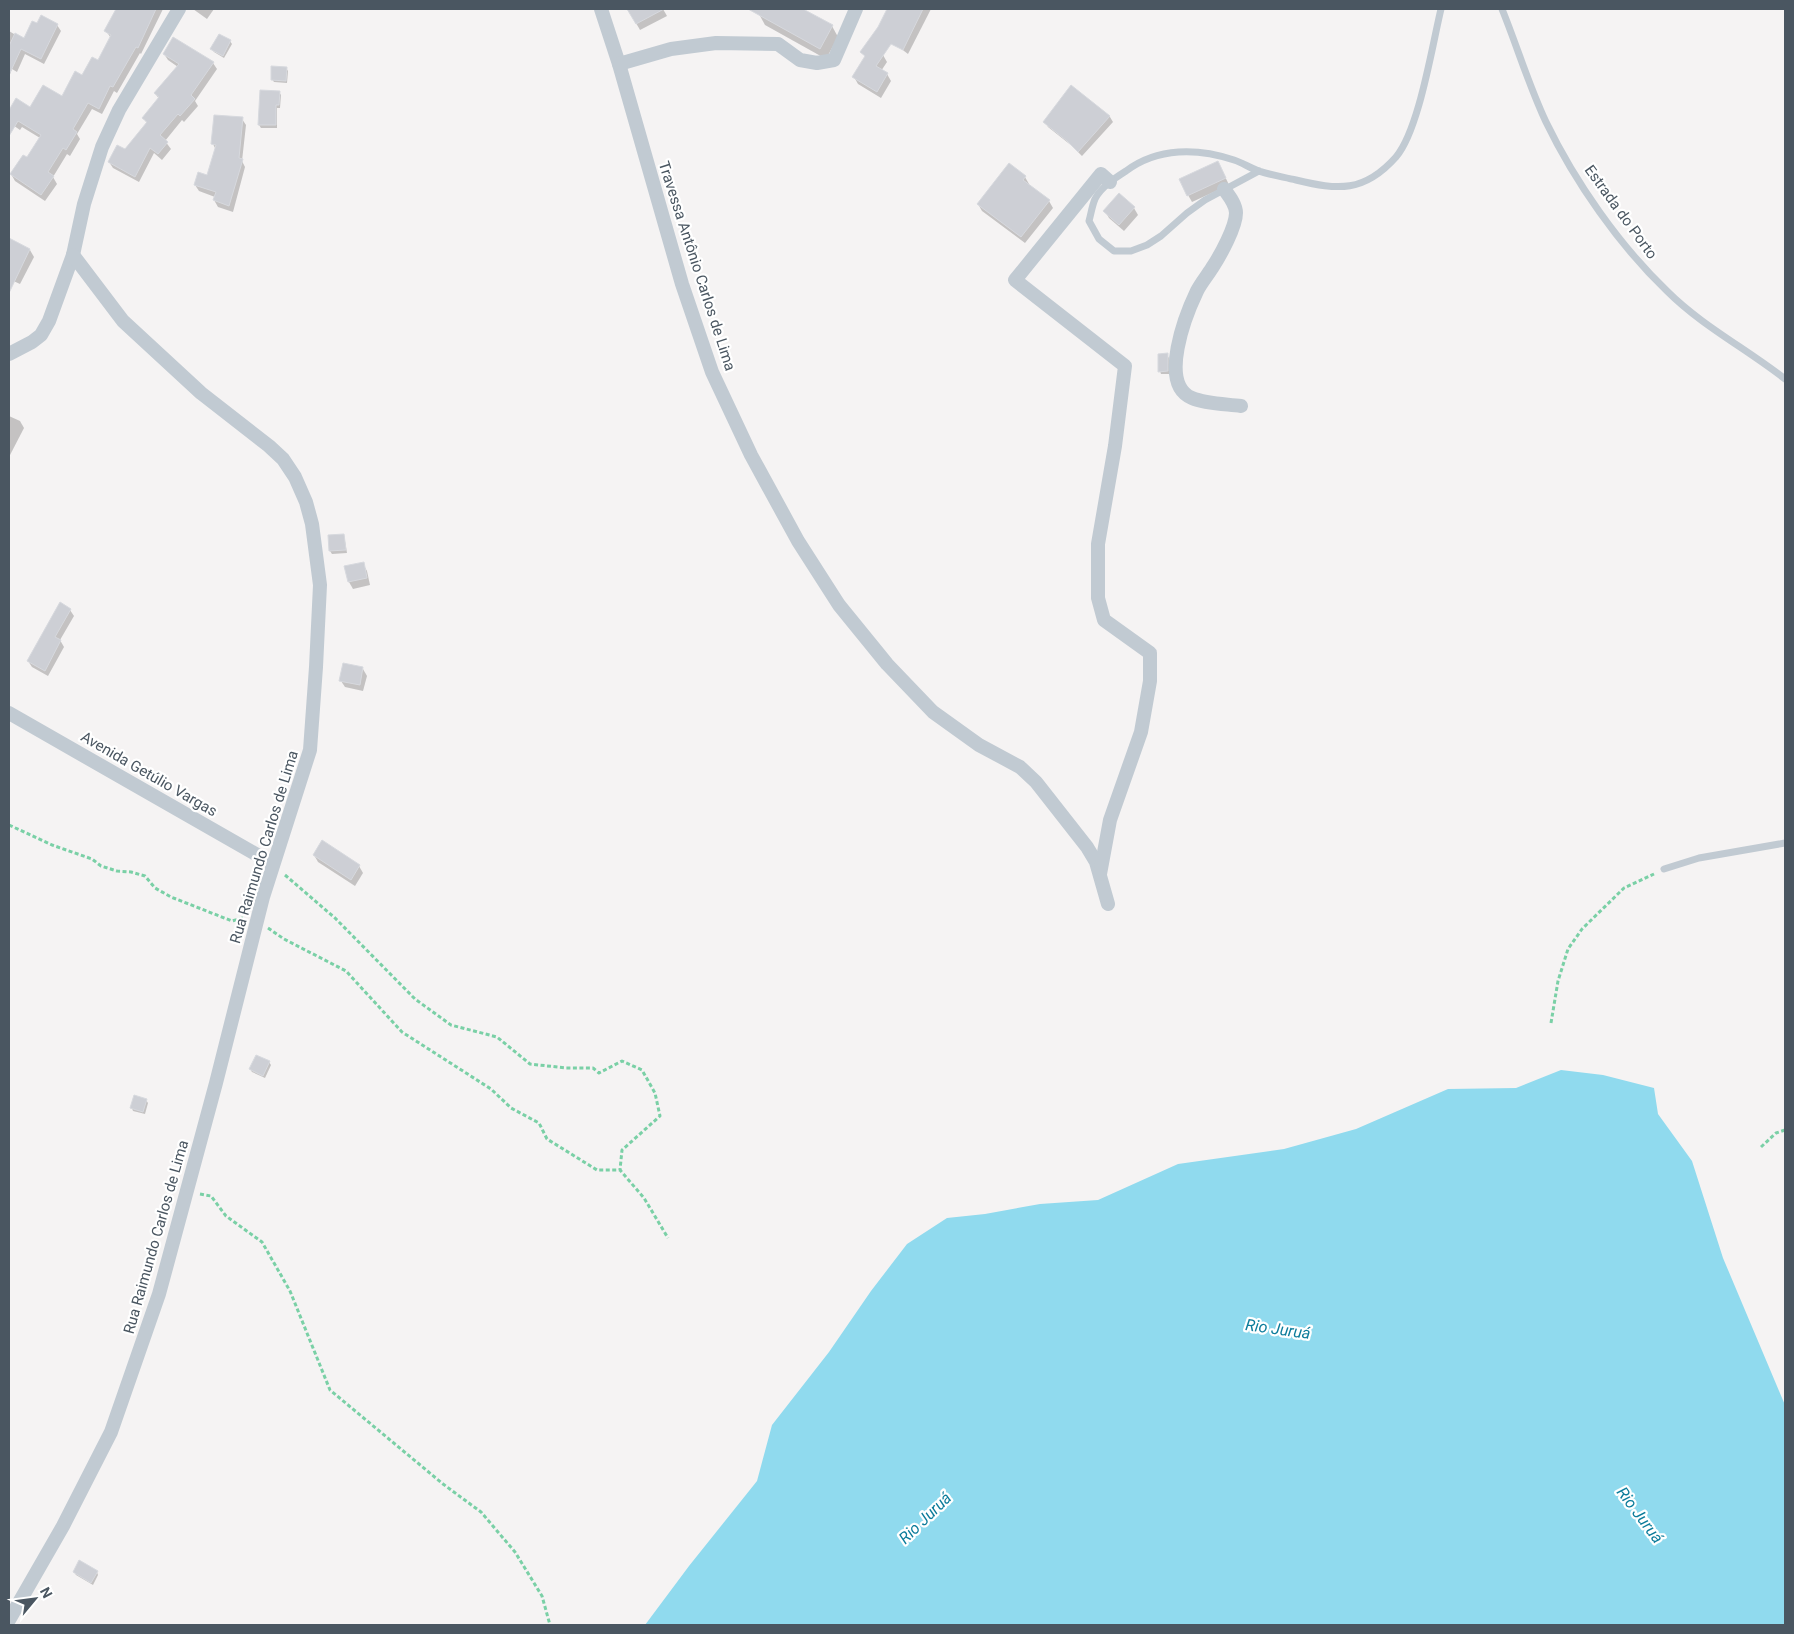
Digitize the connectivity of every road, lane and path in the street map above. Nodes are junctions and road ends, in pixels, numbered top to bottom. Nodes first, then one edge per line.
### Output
1 (179, 9) edge
2 (601, 9) edge
3 (856, 9) edge
4 (1440, 9) edge
5 (1502, 9) edge
6 (618, 64) junction
7 (1259, 171) junction
8 (1110, 182) junction
9 (1224, 189) junction
10 (73, 256) junction
11 (9, 354) edge
12 (1784, 377) edge
13 (1241, 406) dead end
14 (9, 713) edge
15 (9, 825) edge
16 (1785, 843) edge
17 (273, 864) junction
18 (1664, 869) joint
19 (1100, 874) junction
20 (1108, 904) dead end
21 (258, 921) junction
22 (1550, 1023) dead end
23 (1785, 1130) edge
24 (1761, 1147) dead end
25 (620, 1170) junction
26 (187, 1192) junction
27 (668, 1238) dead end
28 (9, 1620) edge
29 (550, 1625) edge

1 - 10 street
2 - 6 street, Travessa Antônio Carlos de Lima
3 - 6 street
4 - 7 lane
5 - 12 lane, Estrada do Porto
6 - 19 street, Travessa Antônio Carlos de Lima
7 - 8 lane
7 - 9 lane
8 - 9 lane
8 - 19 street
9 - 13 street
10 - 11 street
10 - 17 street, Rua Raimundo Carlos de Lima
14 - 17 street, Avenida Getúlio Vargas
15 - 21 path
16 - 18 lane
17 - 21 street, Rua Raimundo Carlos de Lima
17 - 25 path
18 - 22 path
19 - 20 street, Travessa Antônio Carlos de Lima
21 - 25 path
21 - 26 street, Rua Raimundo Carlos de Lima
23 - 24 path
25 - 27 path
26 - 28 street, Rua Raimundo Carlos de Lima
26 - 29 path

